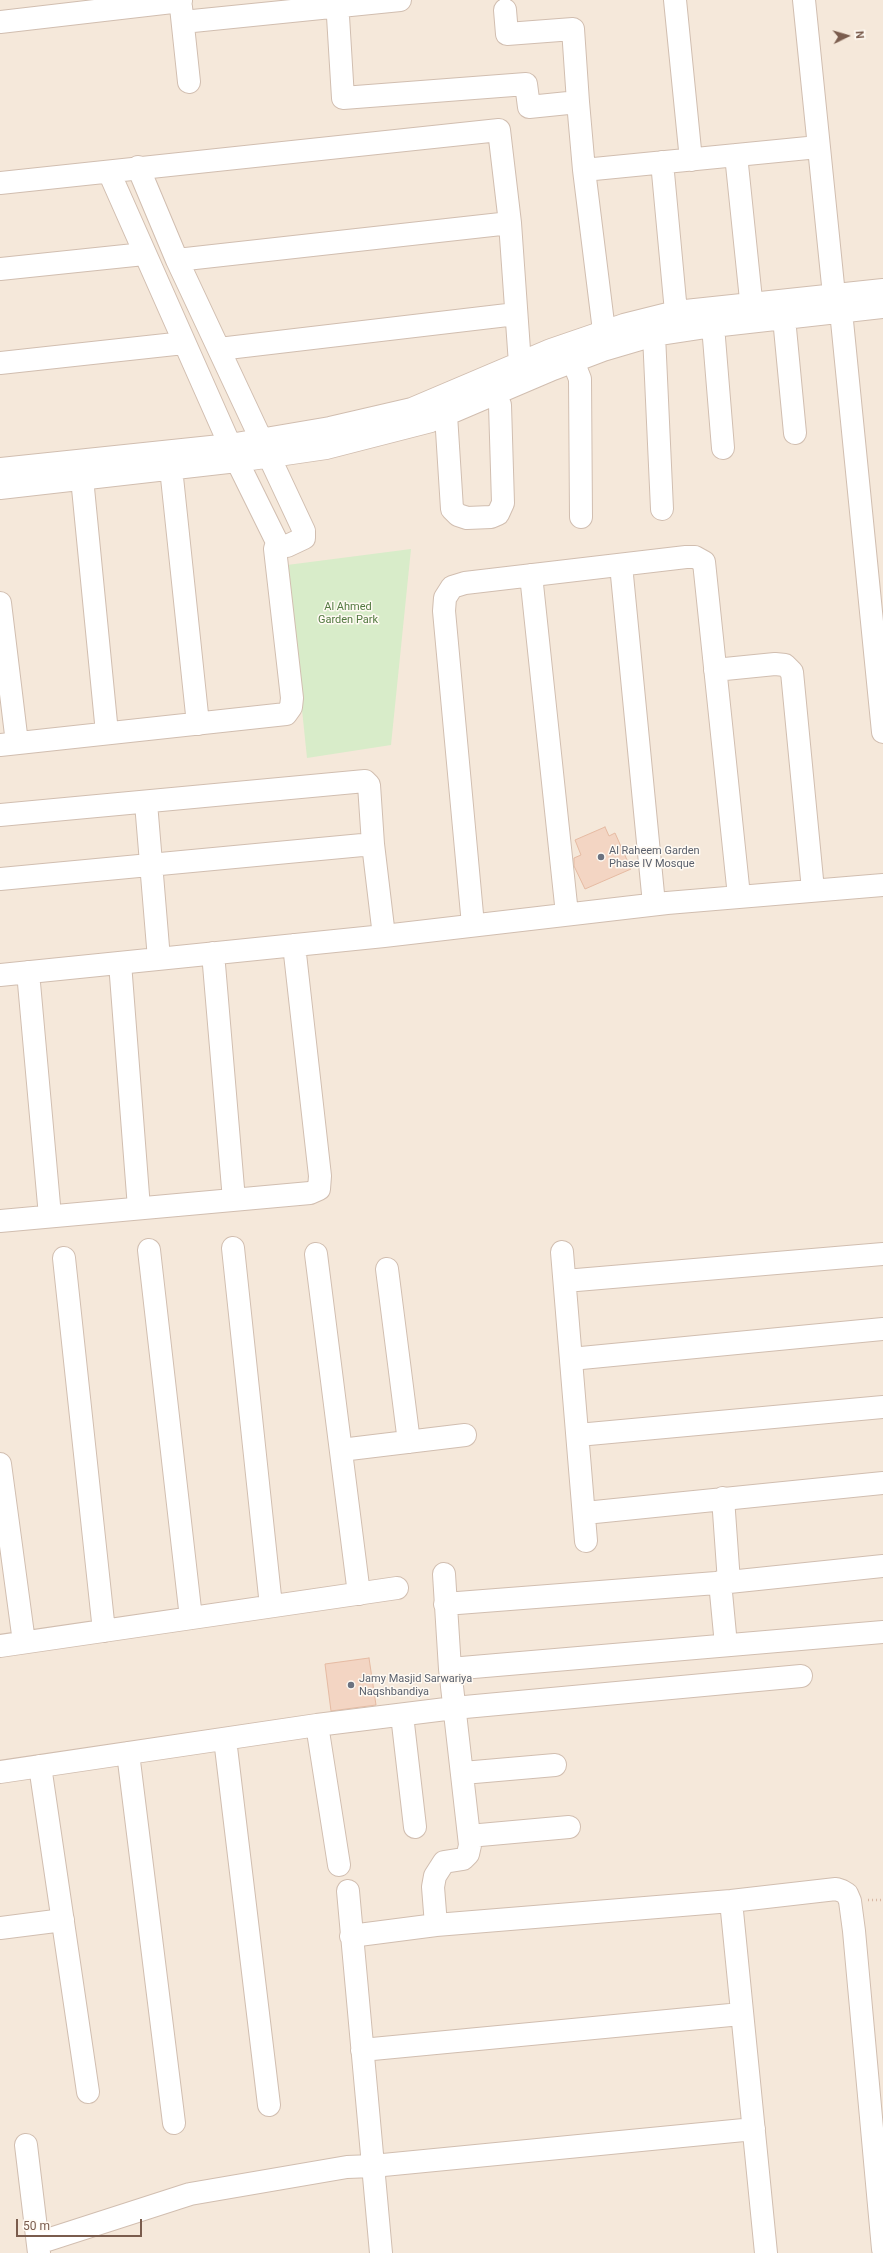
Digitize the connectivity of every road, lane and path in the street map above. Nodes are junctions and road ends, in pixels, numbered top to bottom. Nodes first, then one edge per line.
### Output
1 (181, 0) edge
2 (400, 0) edge
3 (675, 0) edge
4 (804, 0) edge
5 (338, 3) edge
6 (505, 10) dead end
7 (58, 13) edge
8 (0, 22) edge
9 (183, 22) junction
10 (189, 82) dead end
11 (578, 102) junction
12 (818, 147) junction
13 (736, 155) junction
14 (691, 160) junction
15 (662, 162) junction
16 (138, 167) junction
17 (584, 170) junction
18 (109, 172) junction
19 (0, 183) edge
20 (510, 223) junction
21 (144, 254) junction
22 (178, 260) junction
23 (0, 269) edge
24 (883, 290) edge
25 (838, 303) junction
26 (883, 307) edge
27 (676, 312) junction
28 (752, 313) junction
29 (516, 314) junction
30 (784, 318) junction
31 (713, 326) junction
32 (604, 331) junction
33 (654, 336) junction
34 (184, 342) junction
35 (219, 349) junction
36 (573, 361) junction
37 (0, 363) edge
38 (524, 371) junction
39 (494, 394) junction
40 (443, 407) junction
41 (794, 433) dead end
42 (723, 448) dead end
43 (266, 449) junction
44 (234, 453) junction
45 (0, 468) edge
46 (171, 468) junction
47 (82, 478) junction
48 (0, 488) edge
49 (662, 509) dead end
50 (581, 517) dead end
51 (277, 542) junction
52 (621, 565) junction
53 (531, 575) junction
54 (0, 603) edge
55 (716, 670) junction
56 (198, 724) junction
57 (883, 732) edge
58 (107, 733) junction
59 (9, 744) edge
60 (146, 803) junction
61 (0, 815) edge
62 (374, 844) junction
63 (152, 865) junction
64 (0, 879) edge
65 (883, 885) edge
66 (814, 890) junction
67 (739, 896) junction
68 (654, 904) junction
69 (567, 914) junction
70 (474, 926) junction
71 (384, 936) junction
72 (294, 945) junction
73 (213, 953) junction
74 (159, 959) junction
75 (120, 963) junction
76 (28, 972) junction
77 (0, 975) edge
78 (234, 1200) junction
79 (139, 1208) junction
80 (50, 1216) junction
81 (0, 1221) edge
82 (233, 1248) dead end
83 (149, 1250) dead end
84 (562, 1252) dead end
85 (316, 1254) dead end
86 (883, 1254) edge
87 (64, 1258) dead end
88 (387, 1269) dead end
89 (565, 1281) junction
90 (883, 1329) edge
91 (571, 1359) junction
92 (883, 1407) edge
93 (464, 1435) dead end
94 (578, 1435) junction
95 (409, 1442) junction
96 (341, 1450) junction
97 (0, 1464) edge
98 (883, 1483) edge
99 (723, 1498) junction
100 (584, 1513) junction
101 (586, 1541) dead end
102 (883, 1566) edge
103 (444, 1574) dead end
104 (725, 1582) junction
105 (397, 1588) dead end
106 (359, 1594) junction
107 (445, 1604) junction
108 (272, 1606) junction
109 (191, 1618) junction
110 (104, 1631) junction
111 (883, 1632) edge
112 (24, 1642) junction
113 (726, 1645) junction
114 (0, 1646) edge
115 (450, 1669) junction
116 (801, 1676) dead end
117 (454, 1708) junction
118 (402, 1715) junction
119 (318, 1725) junction
120 (225, 1738) junction
121 (128, 1753) junction
122 (555, 1765) dead end
123 (40, 1766) junction
124 (0, 1772) edge
125 (463, 1773) junction
126 (415, 1827) dead end
127 (569, 1827) dead end
128 (469, 1836) junction
129 (339, 1865) dead end
130 (348, 1891) dead end
131 (731, 1901) junction
132 (63, 1920) junction
133 (436, 1925) junction
134 (0, 1928) edge
135 (351, 1936) junction
136 (741, 2014) junction
137 (362, 2050) junction
138 (88, 2092) dead end
139 (269, 2105) dead end
140 (174, 2123) dead end
141 (754, 2129) junction
142 (26, 2145) dead end
143 (373, 2166) junction
144 (38, 2248) edge
145 (883, 2249) edge
146 (380, 2253) edge
147 (766, 2253) edge

1 - 7 street
1 - 9 street
2 - 5 street
3 - 14 street
4 - 12 street
5 - 9 street
5 - 11 street
6 - 11 street
7 - 8 street
9 - 10 street
11 - 17 street
12 - 13 street
12 - 25 street
13 - 14 street
13 - 28 street
14 - 15 street
15 - 17 street
15 - 27 street
16 - 18 street
16 - 20 street
16 - 22 street
17 - 32 street
18 - 19 street
18 - 21 street
20 - 22 street
20 - 29 street
21 - 23 street
21 - 34 street
22 - 35 street
24 - 25 street
25 - 26 street
25 - 28 street
25 - 30 street
25 - 57 street
27 - 28 street
27 - 32 street
28 - 30 street
28 - 31 street
29 - 35 street
29 - 38 street
30 - 41 street
31 - 33 street
31 - 42 street
32 - 38 street
33 - 36 street
33 - 49 street
34 - 37 street
34 - 44 street
35 - 43 street
36 - 38 street
36 - 50 street
38 - 39 street
38 - 40 street
39 - 40 street
39 - 40 street
40 - 43 street
43 - 44 street
43 - 51 street
44 - 45 street
44 - 46 street
44 - 51 street
46 - 47 street
46 - 56 street
47 - 48 street
47 - 58 street
51 - 56 street
52 - 53 street
52 - 55 street
52 - 68 street
53 - 69 street
53 - 70 street
54 - 59 street
55 - 66 street
55 - 67 street
56 - 58 street
58 - 59 street
60 - 61 street
60 - 62 street
60 - 63 street
62 - 63 street
62 - 71 street
63 - 64 street
63 - 74 street
65 - 66 street
66 - 67 street
67 - 68 street
68 - 69 street
69 - 70 street
70 - 71 street
71 - 72 street
72 - 73 street
72 - 78 street
73 - 74 street
73 - 78 street
74 - 75 street
75 - 76 street
75 - 79 street
76 - 77 street
76 - 80 street
78 - 79 street
79 - 80 street
80 - 81 street
82 - 108 street
83 - 109 street
84 - 89 street
85 - 96 street
86 - 89 street
87 - 110 street
88 - 95 street
89 - 91 street
90 - 91 street
91 - 94 street
92 - 94 street
93 - 95 street
94 - 100 street
95 - 96 street
96 - 106 street
97 - 112 street
98 - 99 street
99 - 100 street
99 - 104 street
100 - 101 street
102 - 104 street
103 - 107 street
104 - 107 street
104 - 113 street
105 - 106 street
106 - 108 street
107 - 115 street
108 - 109 street
109 - 110 street
110 - 112 street
111 - 113 street
112 - 114 street
113 - 115 street
115 - 117 street
116 - 117 street
117 - 118 street
117 - 125 street
118 - 119 street
118 - 126 street
119 - 120 street
119 - 129 street
120 - 121 street
120 - 139 street
121 - 123 street
121 - 140 street
122 - 125 street
123 - 124 street
123 - 132 street
125 - 128 street
127 - 128 street
128 - 133 street
130 - 135 street
131 - 133 street
131 - 136 street
131 - 145 street
132 - 134 street
132 - 138 street
133 - 135 street
135 - 137 street
136 - 137 street
136 - 141 street
137 - 143 street
141 - 143 street
141 - 147 street
142 - 144 street
143 - 144 street
143 - 146 street

